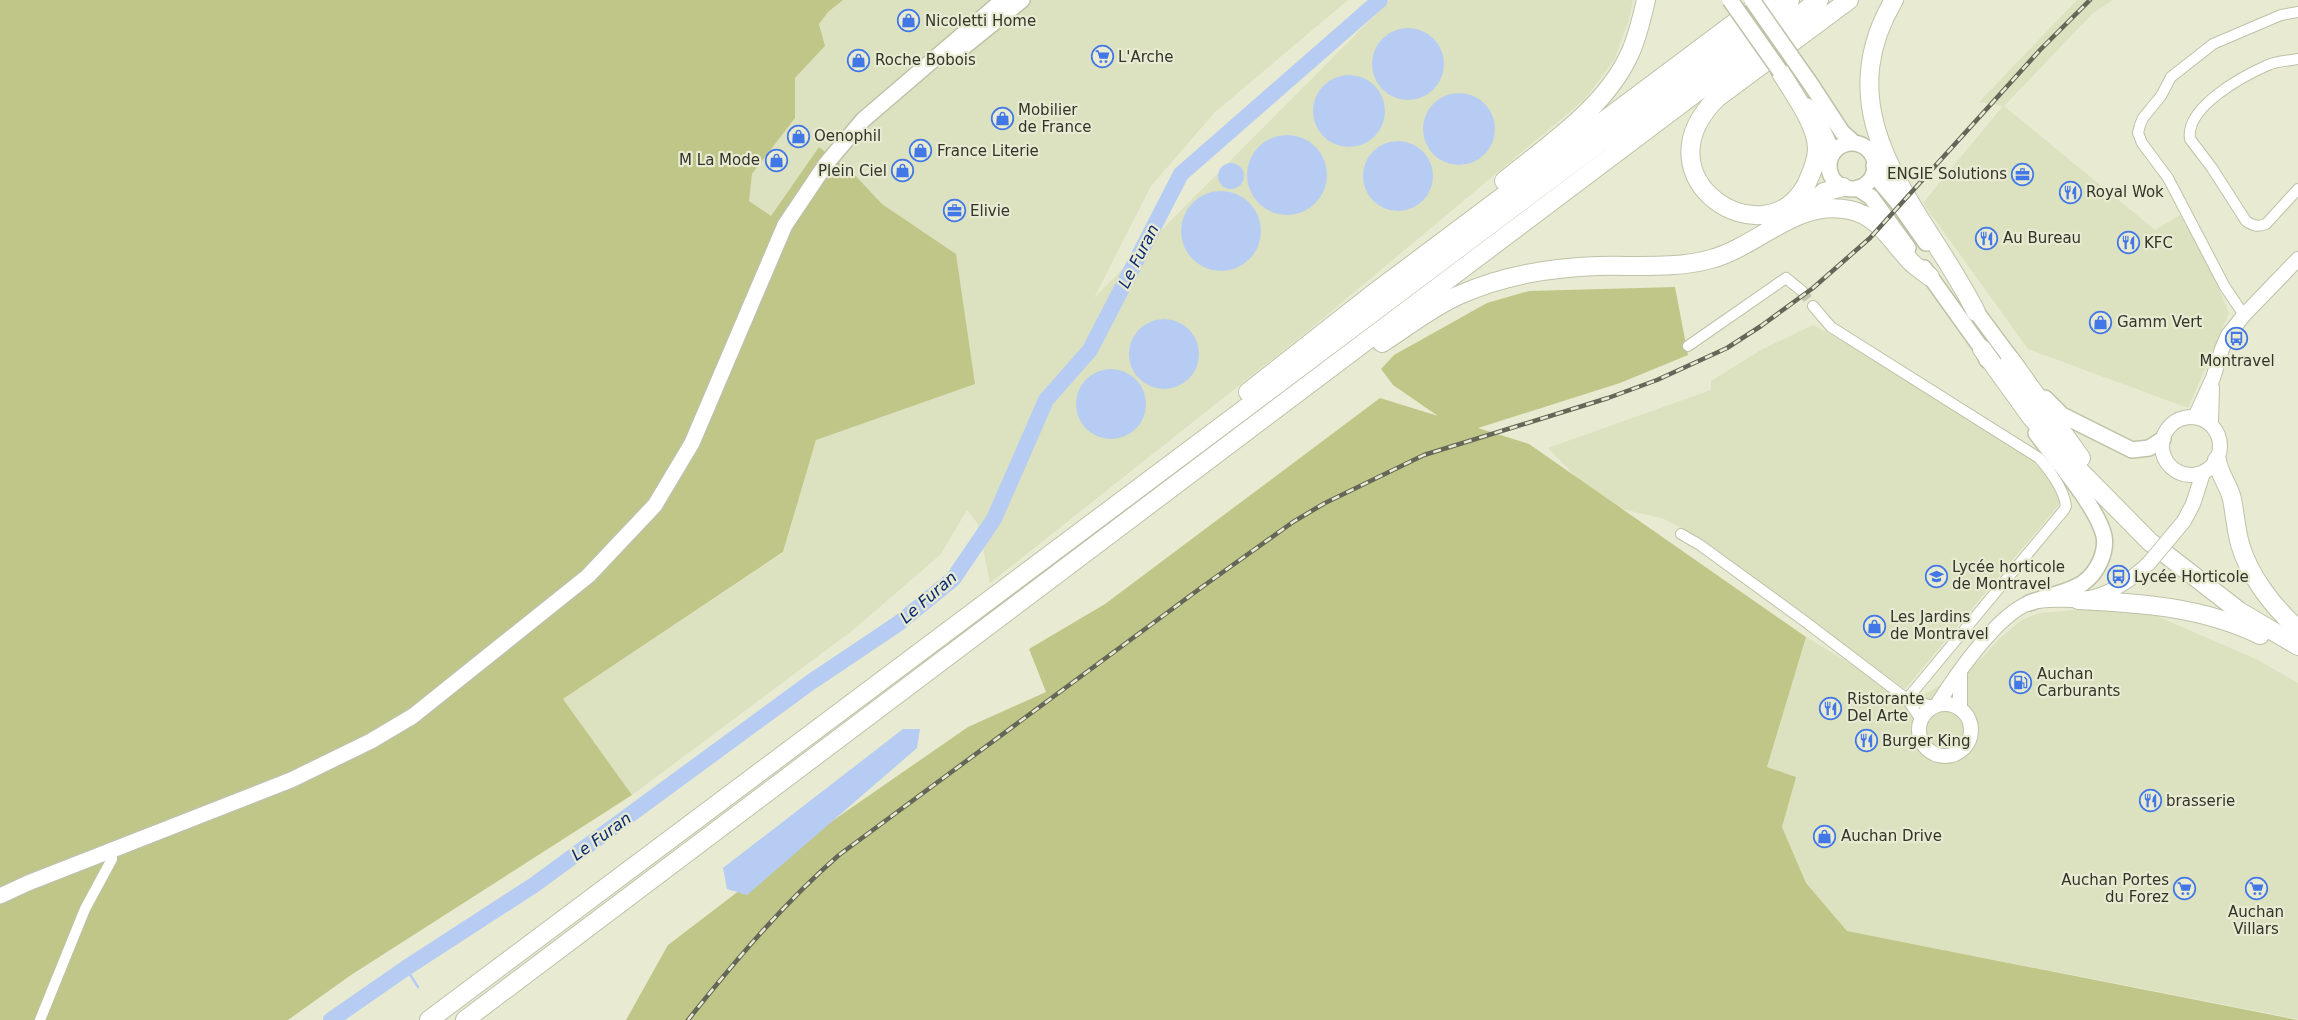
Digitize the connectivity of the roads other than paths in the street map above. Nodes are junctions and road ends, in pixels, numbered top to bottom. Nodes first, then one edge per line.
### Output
1 (1003, 0) edge
2 (1022, 0) edge
3 (1646, 0) edge
4 (1730, 0) edge
5 (1752, 0) edge
6 (1765, 0) edge
7 (1790, 0) edge
8 (1819, 0) edge
9 (1849, 0) edge
10 (1894, 0) edge
11 (2298, 12) edge
12 (2298, 59) edge
13 (1780, 71) junction
14 (1854, 143) junction
15 (842, 145) junction
16 (1832, 154) junction
17 (1874, 166) junction
18 (1850, 187) junction
19 (2298, 189) edge
20 (1799, 214) junction
21 (2298, 259) edge
22 (1930, 277) junction
23 (1802, 291) tunnel mouth
24 (1370, 296) junction
25 (1813, 306) tunnel mouth
26 (1976, 312) junction
27 (2244, 315) junction
28 (1688, 346) dead end
29 (1982, 349) junction
30 (2010, 359) junction
31 (1341, 360) junction
32 (2213, 378) junction
33 (2194, 416) junction
34 (2211, 424) junction
35 (2163, 439) junction
36 (1178, 459) junction
37 (2217, 460) junction
38 (2203, 473) junction
39 (2186, 474) junction
40 (2193, 504) junction
41 (1681, 534) dead end
42 (2078, 600) junction
43 (2029, 603) junction
44 (2298, 629) edge
45 (2298, 640) edge
46 (2298, 646) edge
47 (2298, 654) edge
48 (1960, 672) junction
49 (1907, 699) junction
50 (1935, 706) junction
51 (1960, 708) junction
52 (1921, 720) junction
53 (112, 850) junction
54 (0, 896) edge
55 (40, 1020) edge
56 (429, 1020) edge
57 (465, 1020) edge

1 - 15 main road
2 - 15 main road
3 - 24 highway
4 - 13 main road, bridge
5 - 14 main road, bridge
6 - 24 highway
7 - 36 highway
8 - 31 highway
9 - 13 highway
10 - 26 highway
11 - 27 street
12 - 19 street
13 - 16 main road
14 - 16 main road
14 - 17 main road
15 - 53 main road
16 - 18 main road
17 - 18 main road
17 - 26 main road
18 - 20 highway
18 - 22 main road
20 - 22 highway
20 - 31 highway
21 - 27 street
22 - 29 main road
23 - 28 street
24 - 36 highway
25 - 49 street
26 - 30 main road
27 - 32 street
29 - 43 main road
29 - 46 highway
30 - 35 main road
30 - 45 highway
31 - 57 highway
32 - 33 street
32 - 34 street
33 - 34 street
33 - 35 street
34 - 37 street
35 - 39 street
36 - 56 highway
37 - 38 street
37 - 44 highway
38 - 39 street
38 - 40 street
39 - 40 street
40 - 42 street, bridge
41 - 49 street
42 - 43 street
42 - 47 highway
43 - 48 street
48 - 50 street
48 - 51 street
49 - 50 street
49 - 52 street
50 - 51 street
50 - 52 street
51 - 52 street
53 - 54 main road
53 - 55 street

